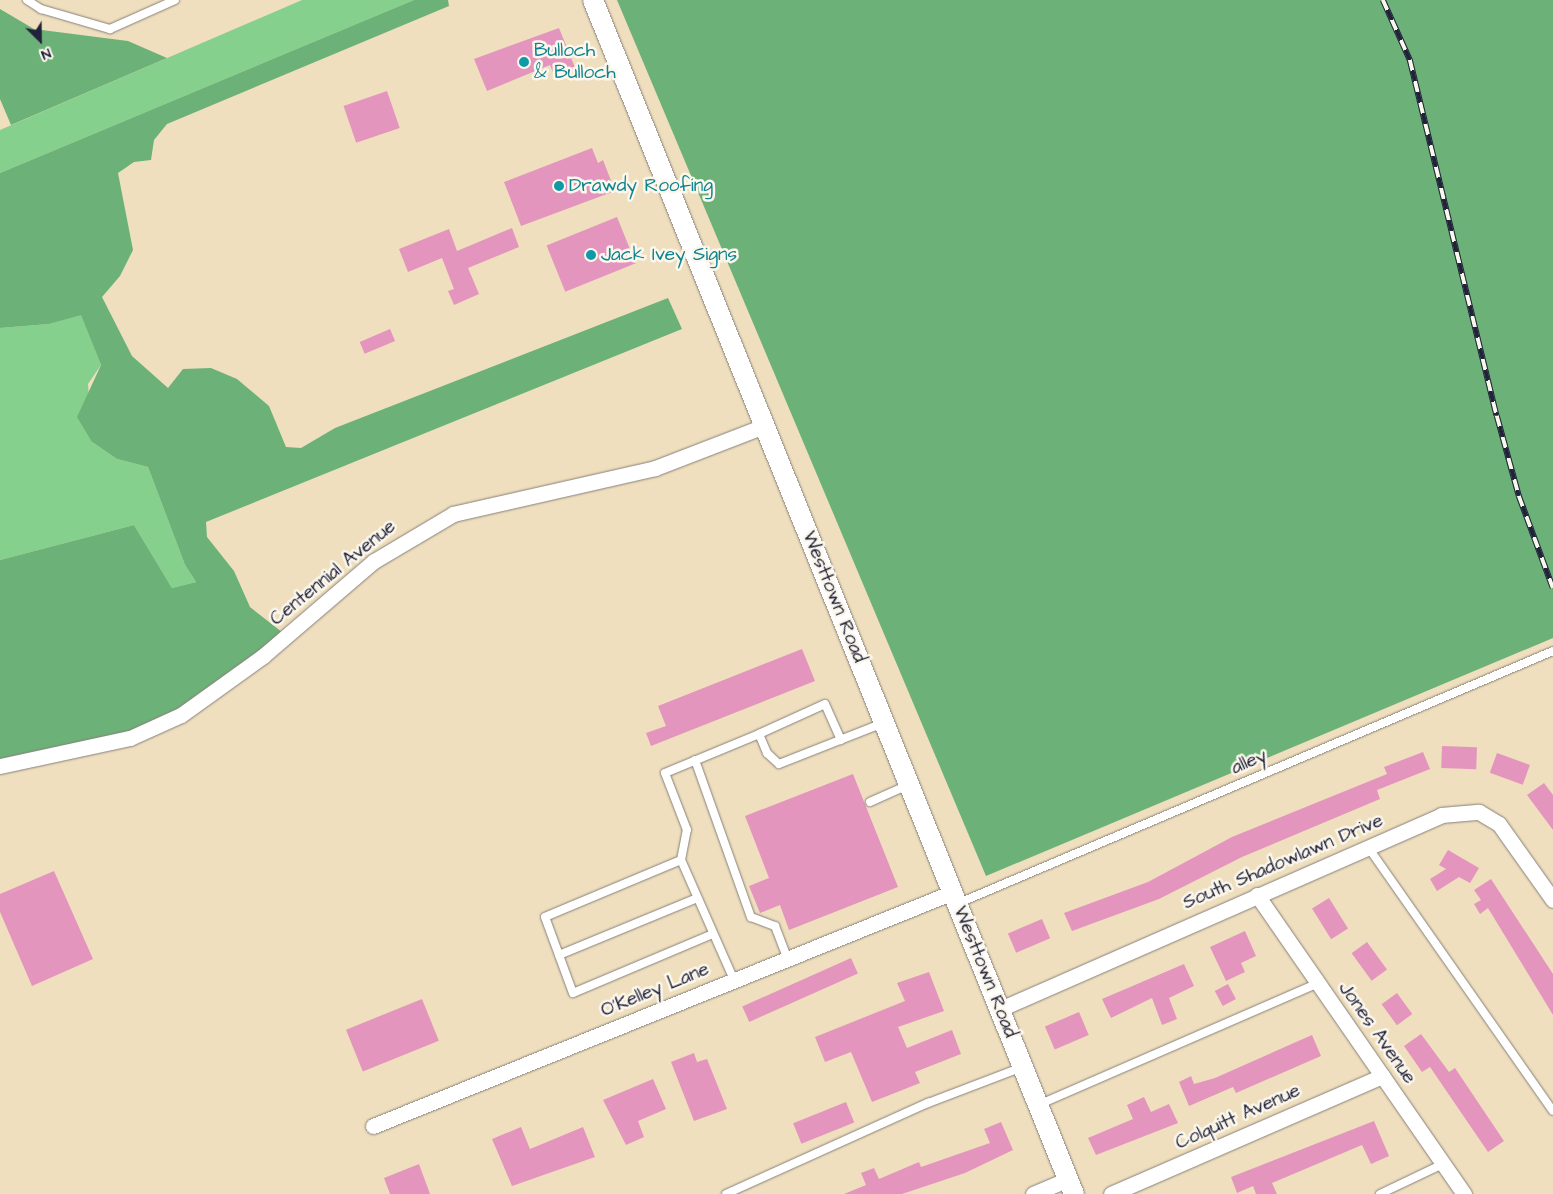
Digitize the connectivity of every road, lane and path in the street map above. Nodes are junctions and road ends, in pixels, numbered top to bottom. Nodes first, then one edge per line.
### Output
1 (27, 0) edge
2 (175, 0) edge
3 (593, 0) edge
4 (764, 426) junction
5 (1553, 651) edge
6 (884, 723) junction
7 (759, 734) junction
8 (841, 740) junction
9 (694, 760) junction
10 (0, 766) edge
11 (909, 785) junction
12 (870, 802) dead end
13 (1368, 846) junction
14 (680, 860) junction
15 (1257, 895) junction
16 (698, 898) junction
17 (955, 898) junction
18 (1553, 900) edge
19 (713, 934) junction
20 (559, 956) junction
21 (787, 958) junction
22 (734, 980) junction
23 (1318, 983) junction
24 (1000, 1008) junction
25 (1023, 1067) junction
26 (1382, 1076) junction
27 (1038, 1105) junction
28 (1553, 1111) edge
29 (373, 1126) dead end
30 (1443, 1164) junction
31 (1071, 1186) edge
32 (726, 1194) edge
33 (1033, 1194) edge
34 (1111, 1194) edge
35 (1380, 1194) edge
36 (1464, 1194) edge

1 - 2 lane
3 - 4 street, Westtown Road
4 - 6 street, Westtown Road
4 - 10 street, Centennial Avenue
5 - 17 lane, alley
6 - 8 lane
6 - 11 street, Westtown Road
7 - 8 lane
7 - 8 lane
7 - 9 lane
9 - 14 lane
9 - 21 lane
11 - 12 lane
11 - 17 street, Westtown Road
13 - 15 street, South Shadowlawn Drive
13 - 18 street, South Shadowlawn Drive
13 - 28 lane
14 - 16 lane
14 - 20 lane
15 - 23 street, Jones Avenue
15 - 24 street, South Shadowlawn Drive
16 - 19 lane
16 - 20 lane
17 - 21 street, O'Kelley Lane
17 - 24 street, Westtown Road
19 - 20 lane
19 - 22 lane
21 - 22 street, O'Kelley Lane
22 - 29 street, O'Kelley Lane
23 - 26 street, Jones Avenue
23 - 27 lane
24 - 25 street, Westtown Road
25 - 27 street, Westtown Road
25 - 32 lane
26 - 30 street, Jones Avenue
26 - 34 street, Colquitt Avenue
27 - 31 street, Westtown Road
30 - 35 lane
30 - 36 street, Jones Avenue
31 - 33 street

